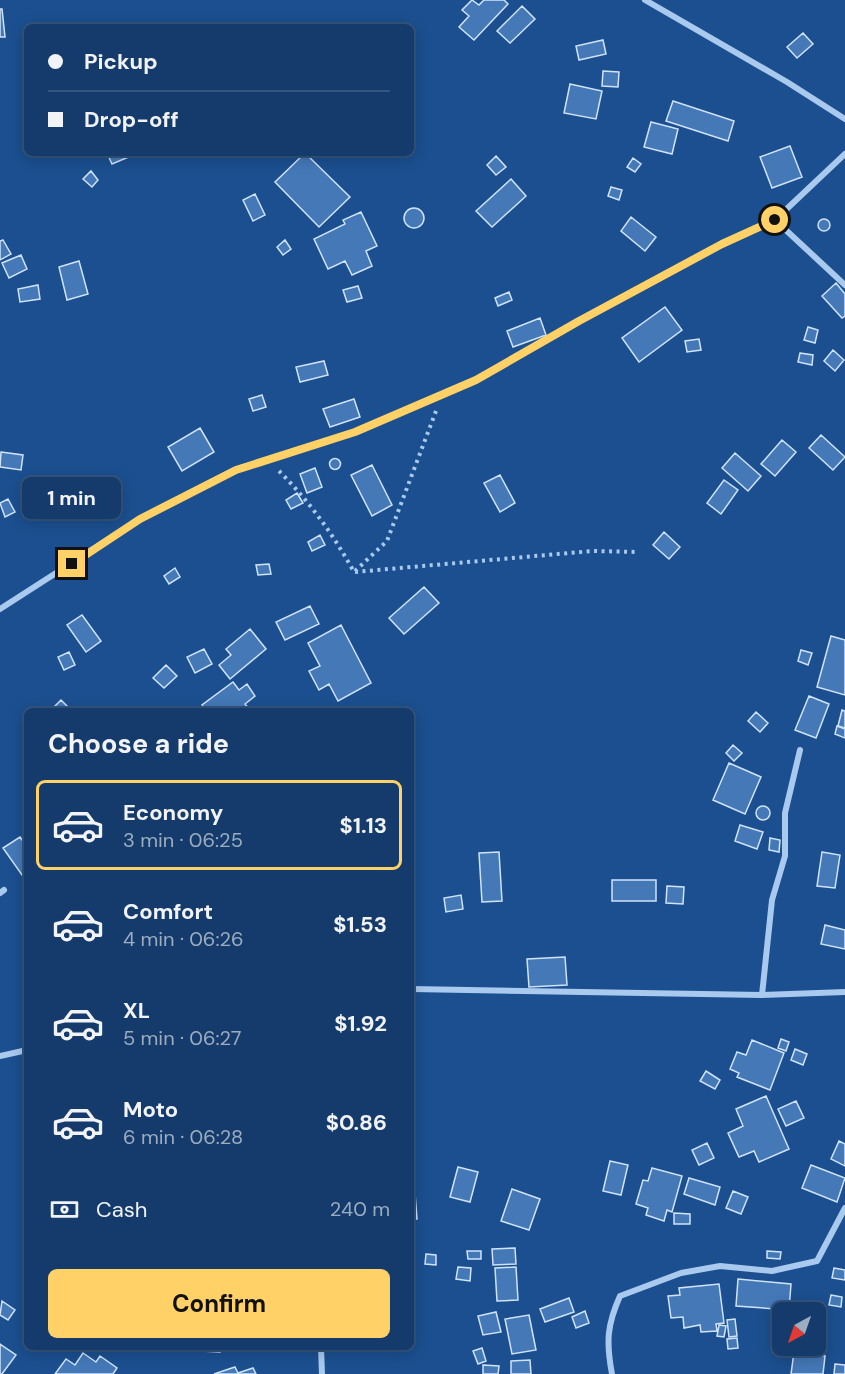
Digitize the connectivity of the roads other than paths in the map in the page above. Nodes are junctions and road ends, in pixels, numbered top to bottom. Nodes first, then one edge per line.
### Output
1 (645, 0) edge
2 (845, 119) edge
3 (845, 154) edge
4 (775, 220) junction
5 (845, 285) edge
6 (0, 609) edge
7 (800, 750) dead end
8 (414, 989) edge
9 (845, 992) edge
10 (762, 995) junction
11 (24, 1051) edge
12 (0, 1056) edge
13 (845, 1208) edge
14 (321, 1350) edge
15 (322, 1374) edge
16 (612, 1374) edge

1 - 2 street
3 - 4 street
4 - 5 street
4 - 6 street
7 - 10 street
8 - 10 street
9 - 10 street
11 - 12 street
13 - 16 street
14 - 15 street

